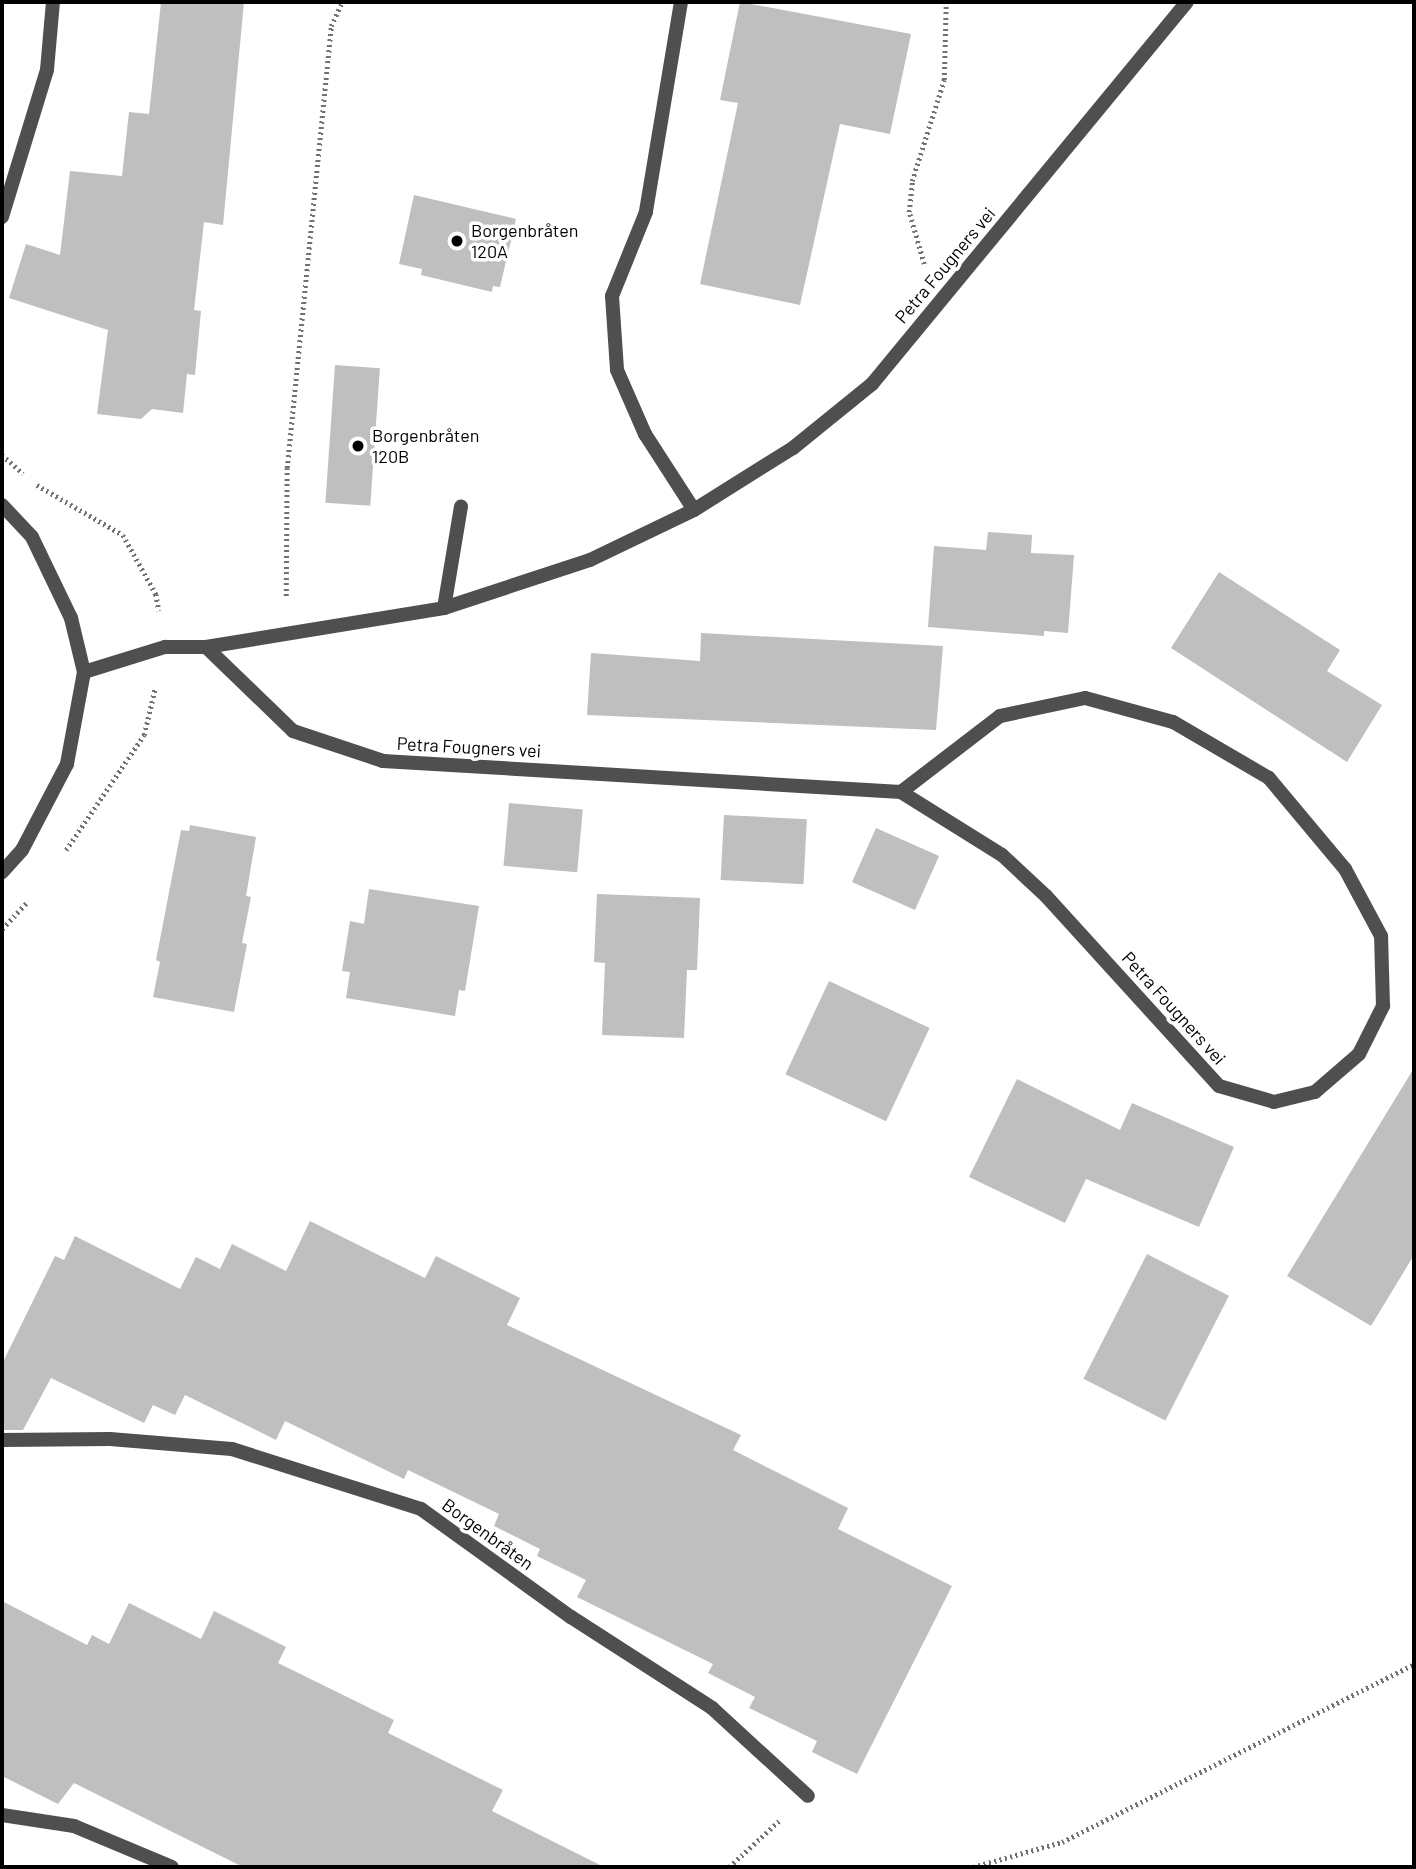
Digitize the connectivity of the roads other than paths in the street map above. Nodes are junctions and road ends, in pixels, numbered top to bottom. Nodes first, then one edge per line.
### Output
1 (53, 2) edge
2 (681, 2) edge
3 (1187, 2) edge
4 (2, 217) edge
5 (2, 505) edge
6 (461, 506) dead end
7 (694, 510) junction
8 (444, 608) junction
9 (205, 647) junction
10 (84, 672) junction
11 (901, 792) junction
12 (2, 872) edge
13 (2, 1440) edge
14 (808, 1796) road end
15 (2, 1815) edge
16 (172, 1867) edge

1 - 4 street
2 - 7 street
3 - 7 street, Petra Fougners vei
5 - 10 street
6 - 8 street
7 - 8 street, Petra Fougners vei
8 - 9 street, Petra Fougners vei
9 - 10 street
9 - 11 street, Petra Fougners vei
10 - 12 street
11 - 11 street, Petra Fougners vei
13 - 14 street, Borgenbråten
15 - 16 street

